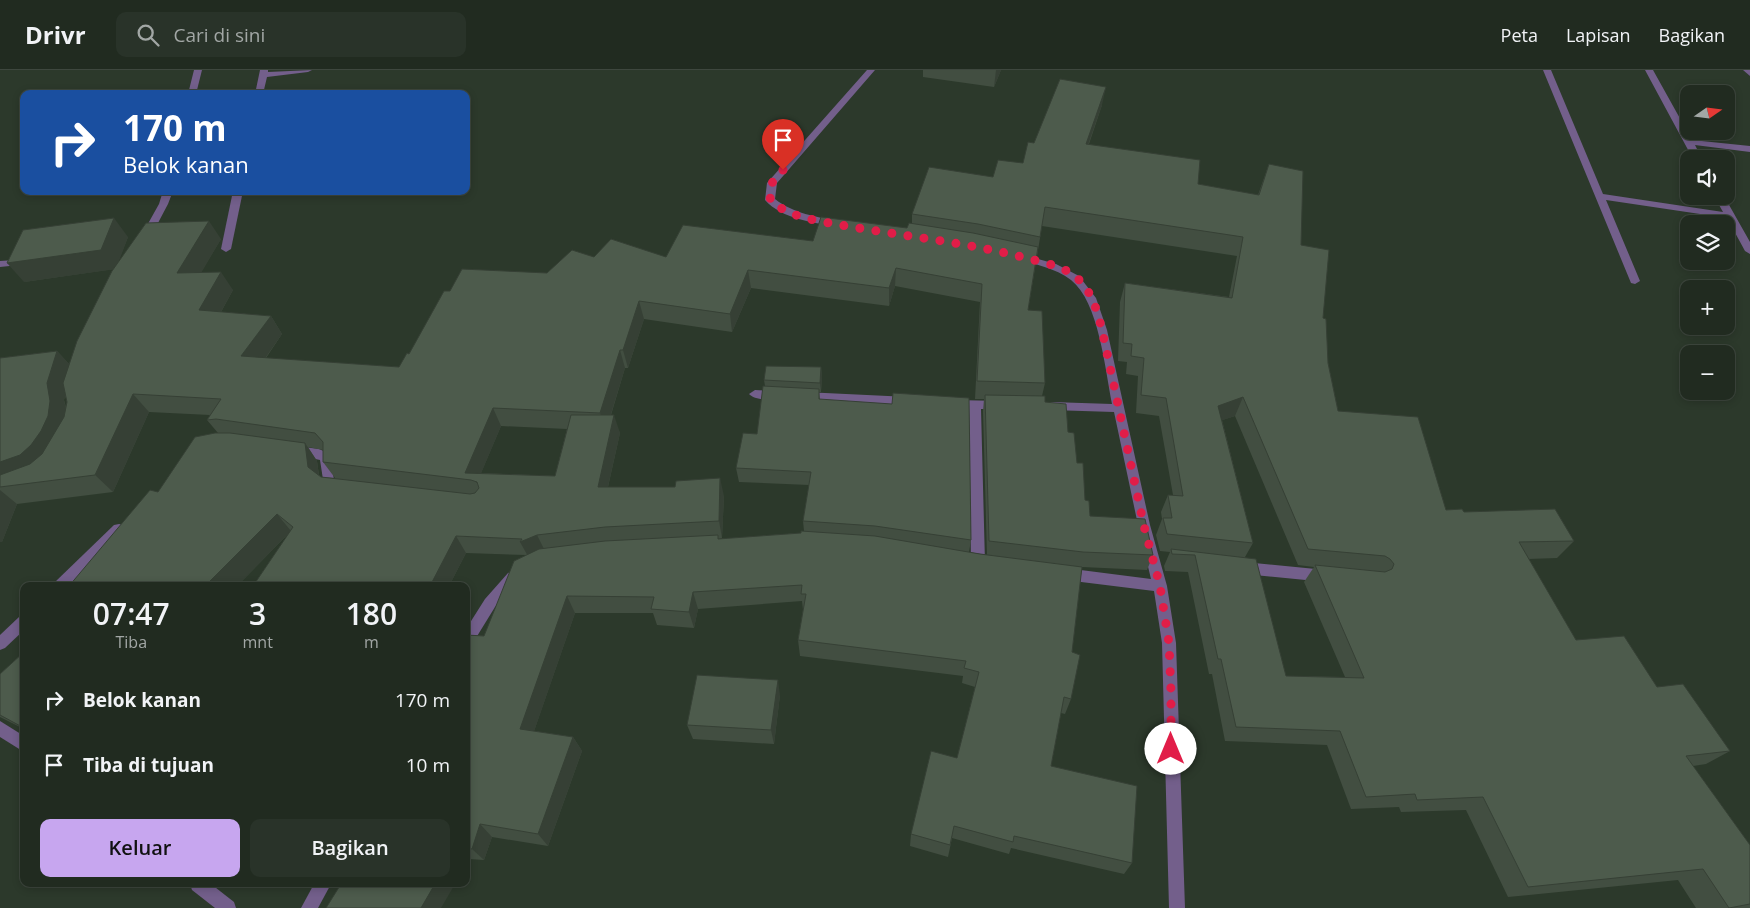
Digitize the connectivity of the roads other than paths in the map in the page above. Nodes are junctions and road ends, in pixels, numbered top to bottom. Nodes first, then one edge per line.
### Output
1 (198, 70) edge
2 (308, 70) edge
3 (870, 70) edge
4 (1546, 70) edge
5 (1649, 70) edge
6 (1748, 70) edge
7 (263, 72) edge
8 (1750, 74) edge
9 (193, 90) edge
10 (260, 90) edge
11 (1689, 142) junction
12 (1750, 149) edge
13 (1693, 150) edge
14 (167, 195) edge
15 (237, 195) edge
16 (1600, 196) junction
17 (1724, 215) edge
18 (1735, 225) edge
19 (848, 227) edge
20 (140, 247) edge
21 (226, 250) dead end
22 (1750, 251) edge
23 (1012, 255) edge
24 (15, 263) edge
25 (0, 264) edge
26 (1635, 280) dead end
27 (755, 394) dead end
28 (918, 402) edge
29 (946, 403) edge
30 (975, 405) junction
31 (1013, 406) edge
32 (1042, 406) edge
33 (1118, 408) junction
34 (283, 450) edge
35 (354, 490) edge
36 (129, 520) edge
37 (1152, 558) junction
38 (1171, 560) edge
39 (978, 563) edge
40 (1228, 566) edge
41 (524, 569) edge
42 (1055, 572) edge
43 (1343, 578) edge
44 (64, 582) edge
45 (1160, 586) junction
46 (20, 625) edge
47 (470, 636) edge
48 (0, 644) edge
49 (0, 728) edge
50 (20, 743) edge
51 (202, 887) edge
52 (321, 887) edge
53 (228, 908) edge
54 (309, 908) edge
55 (1177, 908) edge

1 - 9 street
2 - 7 street
3 - 19 street
4 - 16 street
5 - 11 street
6 - 8 street
7 - 10 street
11 - 12 street
11 - 13 street
14 - 20 street
15 - 21 street
16 - 17 street
16 - 26 street
18 - 22 street
23 - 33 street
24 - 25 street
27 - 28 street
29 - 30 street
30 - 31 street
30 - 39 street
32 - 33 street
33 - 37 street
34 - 35 street
36 - 44 street
37 - 38 street
37 - 45 street
40 - 43 street
41 - 47 street
42 - 45 street
45 - 55 street
46 - 48 street
49 - 50 street
51 - 53 street
52 - 54 street

